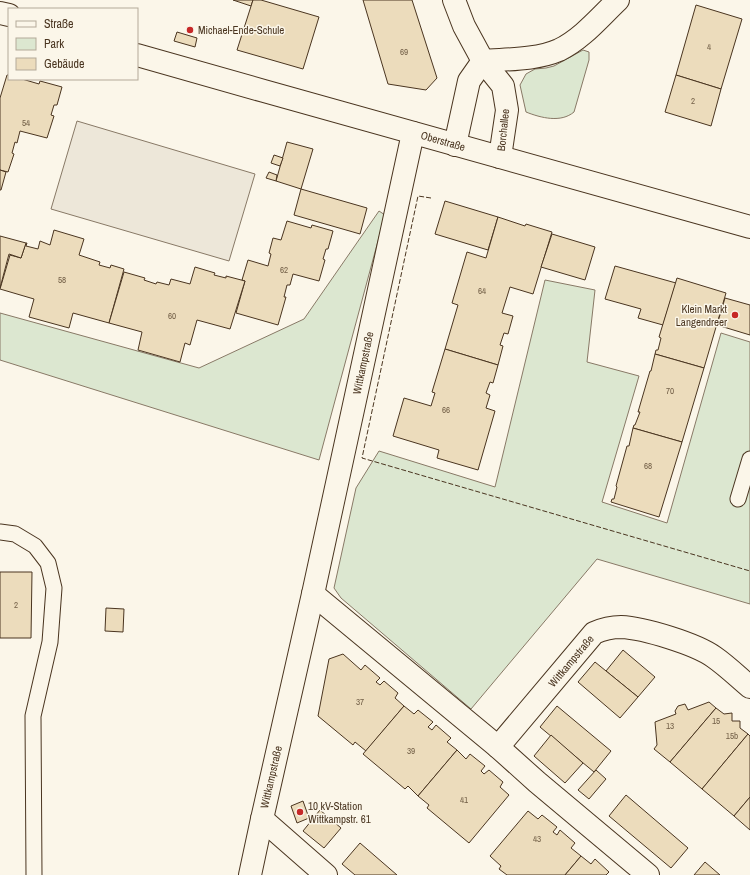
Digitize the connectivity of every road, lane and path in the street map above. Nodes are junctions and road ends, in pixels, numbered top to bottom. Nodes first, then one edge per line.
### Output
1 (454, 0) edge
2 (618, 0) edge
3 (138, 54) edge
4 (483, 61) junction
5 (413, 133) junction
6 (455, 145) junction
7 (500, 157) junction
8 (750, 227) edge
9 (750, 459) edge
10 (738, 499) dead end
11 (0, 532) edge
12 (313, 594) junction
13 (750, 687) edge
14 (498, 748) junction
15 (262, 820) junction
16 (34, 875) edge
17 (250, 875) edge
18 (326, 875) edge
19 (648, 875) edge

1 - 4 street, Borchallee
2 - 4 street
3 - 5 street, Oberstraße
4 - 6 street
4 - 7 street, Borchallee
5 - 6 street, Oberstraße
5 - 12 street, Wittkampstraße
6 - 7 street, Oberstraße
7 - 8 street, Oberstraße
9 - 10 lane
11 - 16 lane
12 - 14 street
12 - 15 street, Wittkampstraße
13 - 14 street, Wittkampstraße
14 - 19 street
15 - 17 street, Wittkampstraße
15 - 18 street, Wittkampstraße

